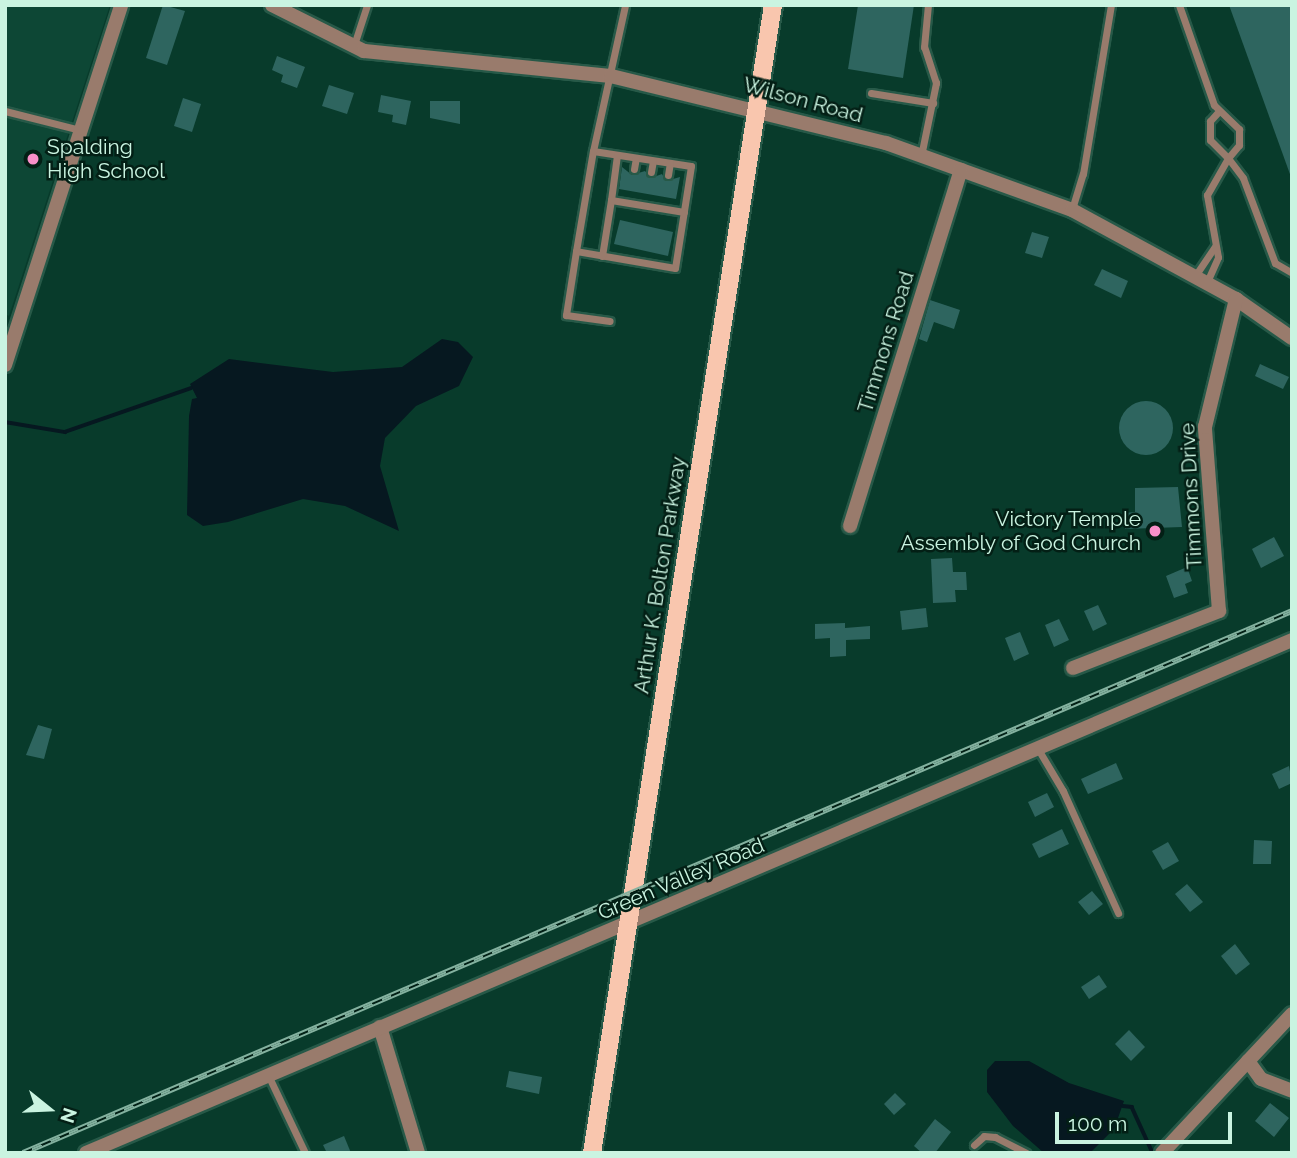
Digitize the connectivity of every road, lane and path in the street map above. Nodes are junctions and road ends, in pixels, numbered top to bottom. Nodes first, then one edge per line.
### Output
1 (121, 5) edge
2 (272, 5) edge
3 (367, 5) edge
4 (625, 5) edge
5 (773, 5) edge
6 (928, 5) edge
7 (1111, 5) edge
8 (1178, 5) edge
9 (354, 46) junction
10 (611, 76) junction
11 (871, 93) dead end
12 (933, 103) junction
13 (758, 109) junction
14 (5, 111) edge
15 (1218, 112) junction
16 (80, 130) junction
17 (593, 151) junction
18 (617, 155) junction
19 (921, 157) junction
20 (636, 158) junction
21 (1228, 158) junction
22 (653, 161) junction
23 (670, 163) junction
24 (634, 169) dead end
25 (961, 170) junction
26 (651, 172) dead end
27 (668, 175) dead end
28 (631, 191) dead end
29 (647, 194) dead end
30 (665, 197) dead end
31 (611, 200) junction
32 (629, 203) junction
33 (645, 205) junction
34 (663, 208) junction
35 (1072, 210) junction
36 (684, 212) junction
37 (1215, 246) junction
38 (576, 251) junction
39 (602, 256) junction
40 (1292, 273) edge
41 (1201, 279) junction
42 (1236, 299) junction
43 (610, 321) dead end
44 (1292, 338) edge
45 (5, 365) edge
46 (850, 526) dead end
47 (1292, 640) edge
48 (1073, 668) dead end
49 (1038, 749) junction
50 (1118, 913) dead end
51 (629, 924) junction
52 (1292, 1014) edge
53 (380, 1027) junction
54 (1248, 1061) junction
55 (268, 1075) junction
56 (1292, 1091) edge
57 (974, 1145) dead end
58 (86, 1153) edge
59 (305, 1153) edge
60 (418, 1153) edge
61 (592, 1153) edge
62 (1026, 1153) edge
63 (1162, 1153) edge

1 - 16 street
2 - 9 street, Wilson Road
3 - 9 lane
4 - 10 lane
5 - 13 main road, Arthur K. Bolton Parkway
6 - 12 lane
7 - 35 lane
8 - 15 lane
9 - 10 street, Wilson Road
10 - 13 street, Wilson Road
10 - 17 lane
11 - 12 lane
12 - 19 lane
13 - 19 street, Wilson Road
13 - 51 main road, Arthur K. Bolton Parkway
14 - 16 lane
15 - 21 lane
15 - 21 lane
16 - 45 street
17 - 18 lane
17 - 38 lane
18 - 20 lane
18 - 31 lane
19 - 25 street, Wilson Road
20 - 22 lane
20 - 24 lane
21 - 37 lane
21 - 40 lane
22 - 23 lane
22 - 26 lane
23 - 27 lane
23 - 36 lane
25 - 35 street, Wilson Road
25 - 46 street, Timmons Road
28 - 32 lane
29 - 33 lane
30 - 34 lane
31 - 32 lane
31 - 39 lane
32 - 33 lane
33 - 34 lane
34 - 36 lane
35 - 41 street, Wilson Road
36 - 39 lane
37 - 41 lane
37 - 41 lane
38 - 39 lane
38 - 43 lane
41 - 42 street, Wilson Road
42 - 44 street, Wilson Road
42 - 48 street, Timmons Drive
47 - 49 street, Green Valley Road
49 - 50 lane
49 - 51 street, Green Valley Road
51 - 53 street, Green Valley Road
51 - 61 main road, Arthur K. Bolton Parkway
52 - 54 street
53 - 55 street, Green Valley Road
53 - 60 street
54 - 56 street
54 - 63 street
55 - 58 street, Green Valley Road
55 - 59 lane
57 - 62 lane

